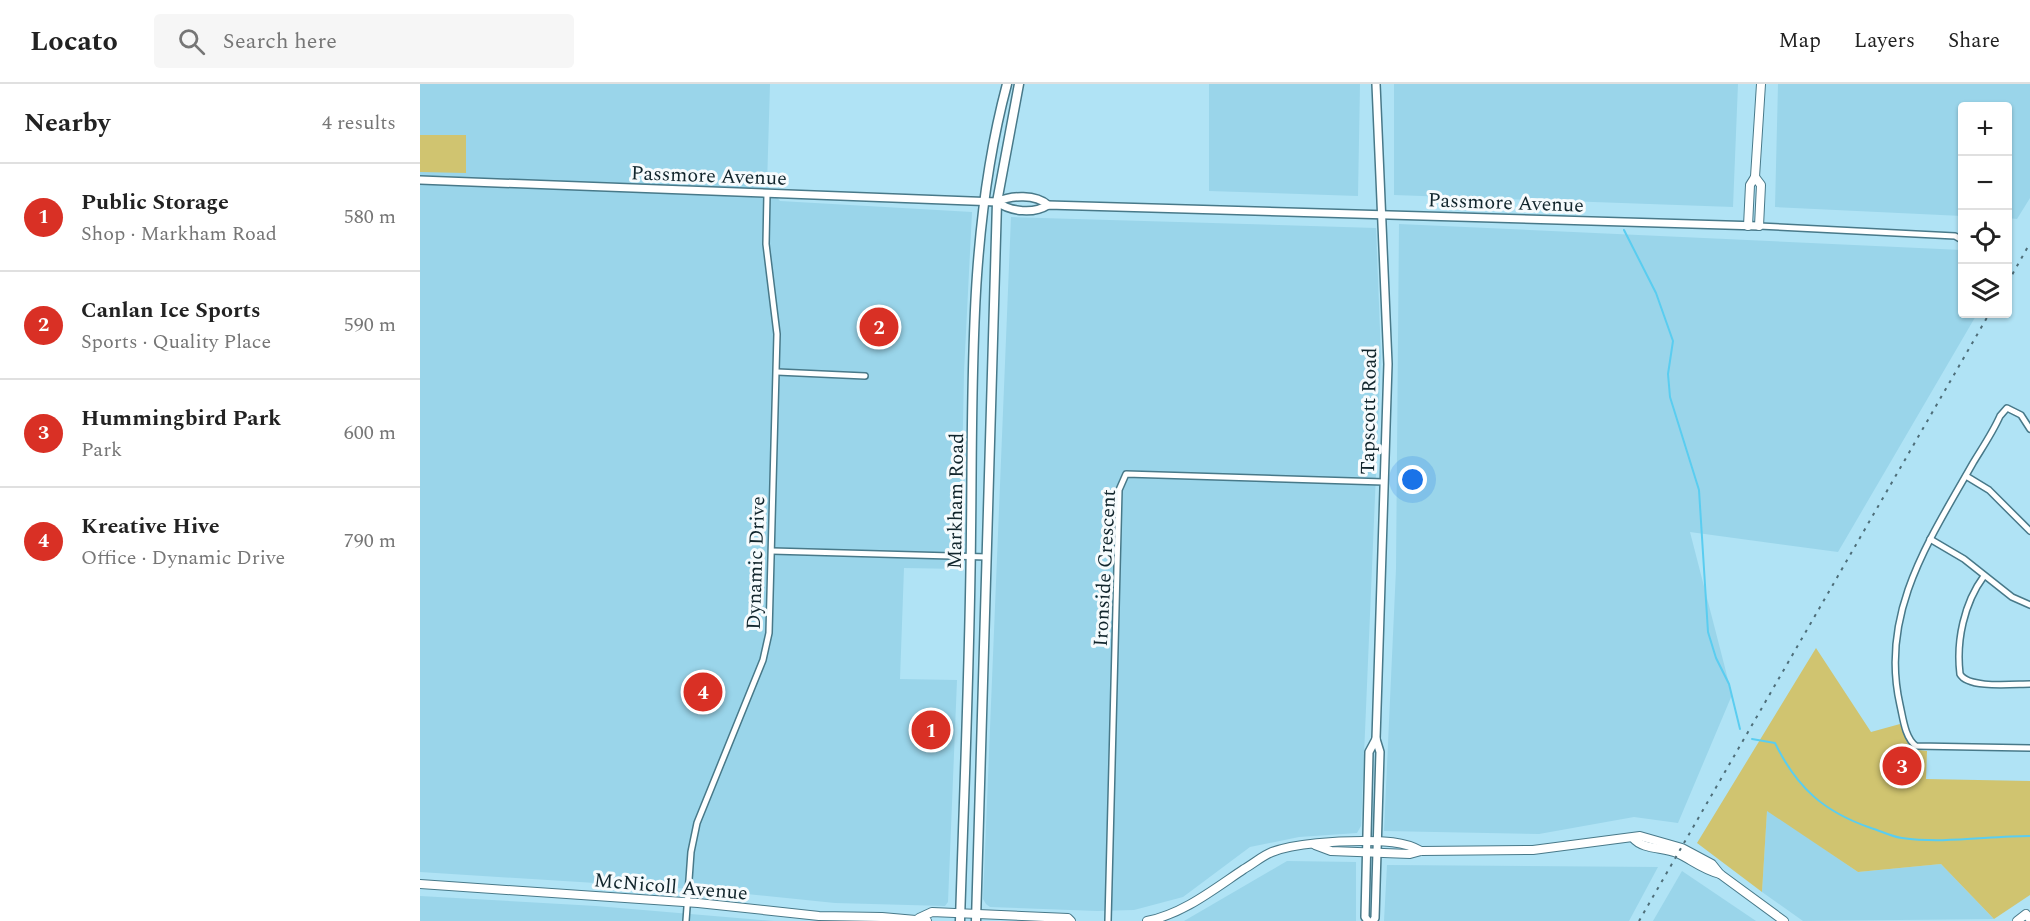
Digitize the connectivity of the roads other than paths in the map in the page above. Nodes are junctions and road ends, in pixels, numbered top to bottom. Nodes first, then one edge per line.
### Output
1 (1007, 84) edge
2 (1019, 84) edge
3 (1376, 84) edge
4 (1761, 84) edge
5 (1755, 177) junction
6 (420, 180) edge
7 (767, 194) junction
8 (983, 201) junction
9 (997, 202) junction
10 (1048, 205) junction
11 (1380, 214) junction
12 (1748, 226) junction
13 (1759, 226) junction
14 (1958, 238) edge
15 (777, 372) junction
16 (865, 376) dead end
17 (2030, 429) edge
18 (1966, 476) junction
19 (1384, 482) junction
20 (2030, 531) edge
21 (1930, 539) junction
22 (772, 551) junction
23 (971, 557) junction
24 (987, 557) junction
25 (1984, 576) junction
26 (2030, 605) edge
27 (2030, 684) edge
28 (1376, 739) junction
29 (2030, 748) edge
30 (1365, 841) junction
31 (1377, 842) junction
32 (1315, 845) junction
33 (1365, 851) junction
34 (1421, 851) junction
35 (1377, 852) junction
36 (420, 884) edge
37 (688, 903) junction
38 (2028, 915) edge
39 (960, 917) edge
40 (976, 917) edge
41 (923, 920) edge
42 (686, 921) edge
43 (1071, 921) edge
44 (1108, 921) edge
45 (1147, 921) edge
46 (1368, 921) edge
47 (1373, 921) edge
48 (1784, 921) edge
49 (2017, 921) edge

1 - 8 main road, Markham Road
2 - 9 main road, Markham Road
3 - 11 street, Tapscott Road
4 - 5 main road
5 - 12 main road
5 - 13 main road
6 - 7 street, Passmore Avenue
7 - 8 street, Passmore Avenue
7 - 15 street, Dynamic Drive
8 - 9 street, Passmore Avenue
8 - 23 main road, Markham Road
9 - 10 street, Passmore Avenue
9 - 10 street, Passmore Avenue
9 - 24 main road, Markham Road
10 - 11 street, Passmore Avenue
11 - 12 street, Passmore Avenue
11 - 19 street, Tapscott Road
12 - 13 street, Passmore Avenue
13 - 14 street, Passmore Avenue
15 - 16 street
15 - 22 street, Dynamic Drive
17 - 18 street
18 - 20 street
18 - 21 street
19 - 28 street, Tapscott Road
19 - 44 street, Ironside Crescent
21 - 25 street
21 - 29 street
22 - 23 street
22 - 37 street, Dynamic Drive
23 - 24 street
23 - 39 main road, Markham Road
24 - 40 main road, Markham Road
25 - 26 street
25 - 27 street
28 - 30 street, Tapscott Road
28 - 31 street, Tapscott Road
30 - 31 main road
30 - 32 main road
30 - 33 street, Tapscott Road
31 - 34 main road
31 - 35 street, Tapscott Road
32 - 33 main road
32 - 45 main road
33 - 35 main road
33 - 46 street, Tapscott Road
34 - 35 main road
34 - 48 main road
35 - 47 street, Tapscott Road
36 - 37 main road, McNicoll Avenue
37 - 41 main road, McNicoll Avenue
37 - 42 street, Dynamic Drive
38 - 49 main road
39 - 40 main road, McNicoll Avenue
39 - 41 main road, McNicoll Avenue
40 - 43 main road, McNicoll Avenue

